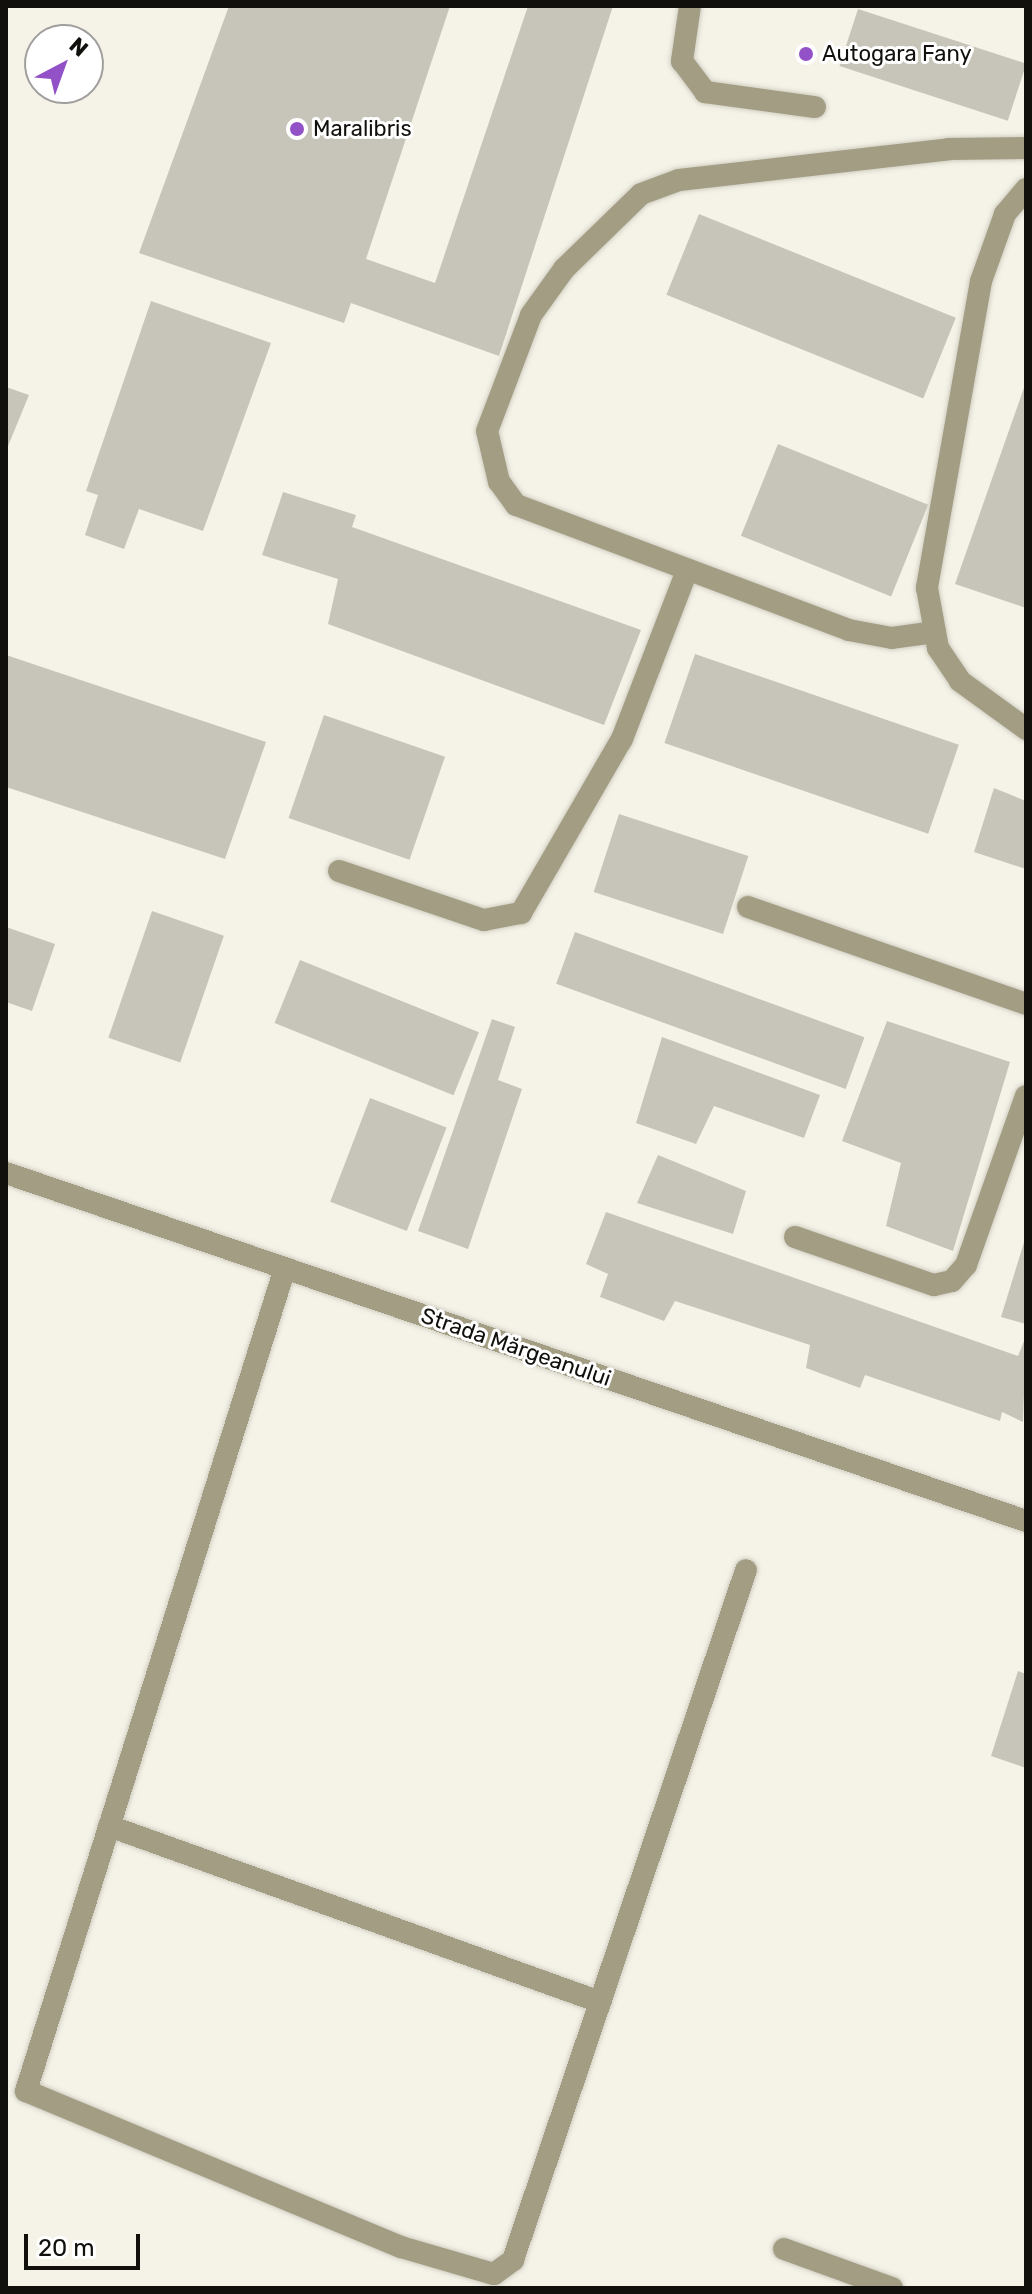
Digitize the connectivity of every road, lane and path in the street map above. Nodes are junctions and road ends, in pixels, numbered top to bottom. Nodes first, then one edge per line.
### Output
1 (690, 6) edge
2 (815, 107) dead end
3 (1026, 148) edge
4 (1026, 189) edge
5 (686, 573) junction
6 (935, 632) junction
7 (1026, 729) edge
8 (339, 871) dead end
9 (748, 907) dead end
10 (1026, 1004) edge
11 (1026, 1096) edge
12 (6, 1173) edge
13 (795, 1237) dead end
14 (285, 1268) junction
15 (1026, 1521) edge
16 (746, 1570) dead end
17 (109, 1826) junction
18 (600, 2002) junction
19 (784, 2249) dead end
20 (892, 2288) edge

1 - 2 street
3 - 5 street
4 - 6 street
5 - 6 street
5 - 8 street
6 - 7 street
9 - 10 street
11 - 13 street
12 - 14 street, Strada Mărgeanului
14 - 15 street, Strada Mărgeanului
14 - 17 street
16 - 18 street
17 - 18 street
17 - 18 street
19 - 20 street

